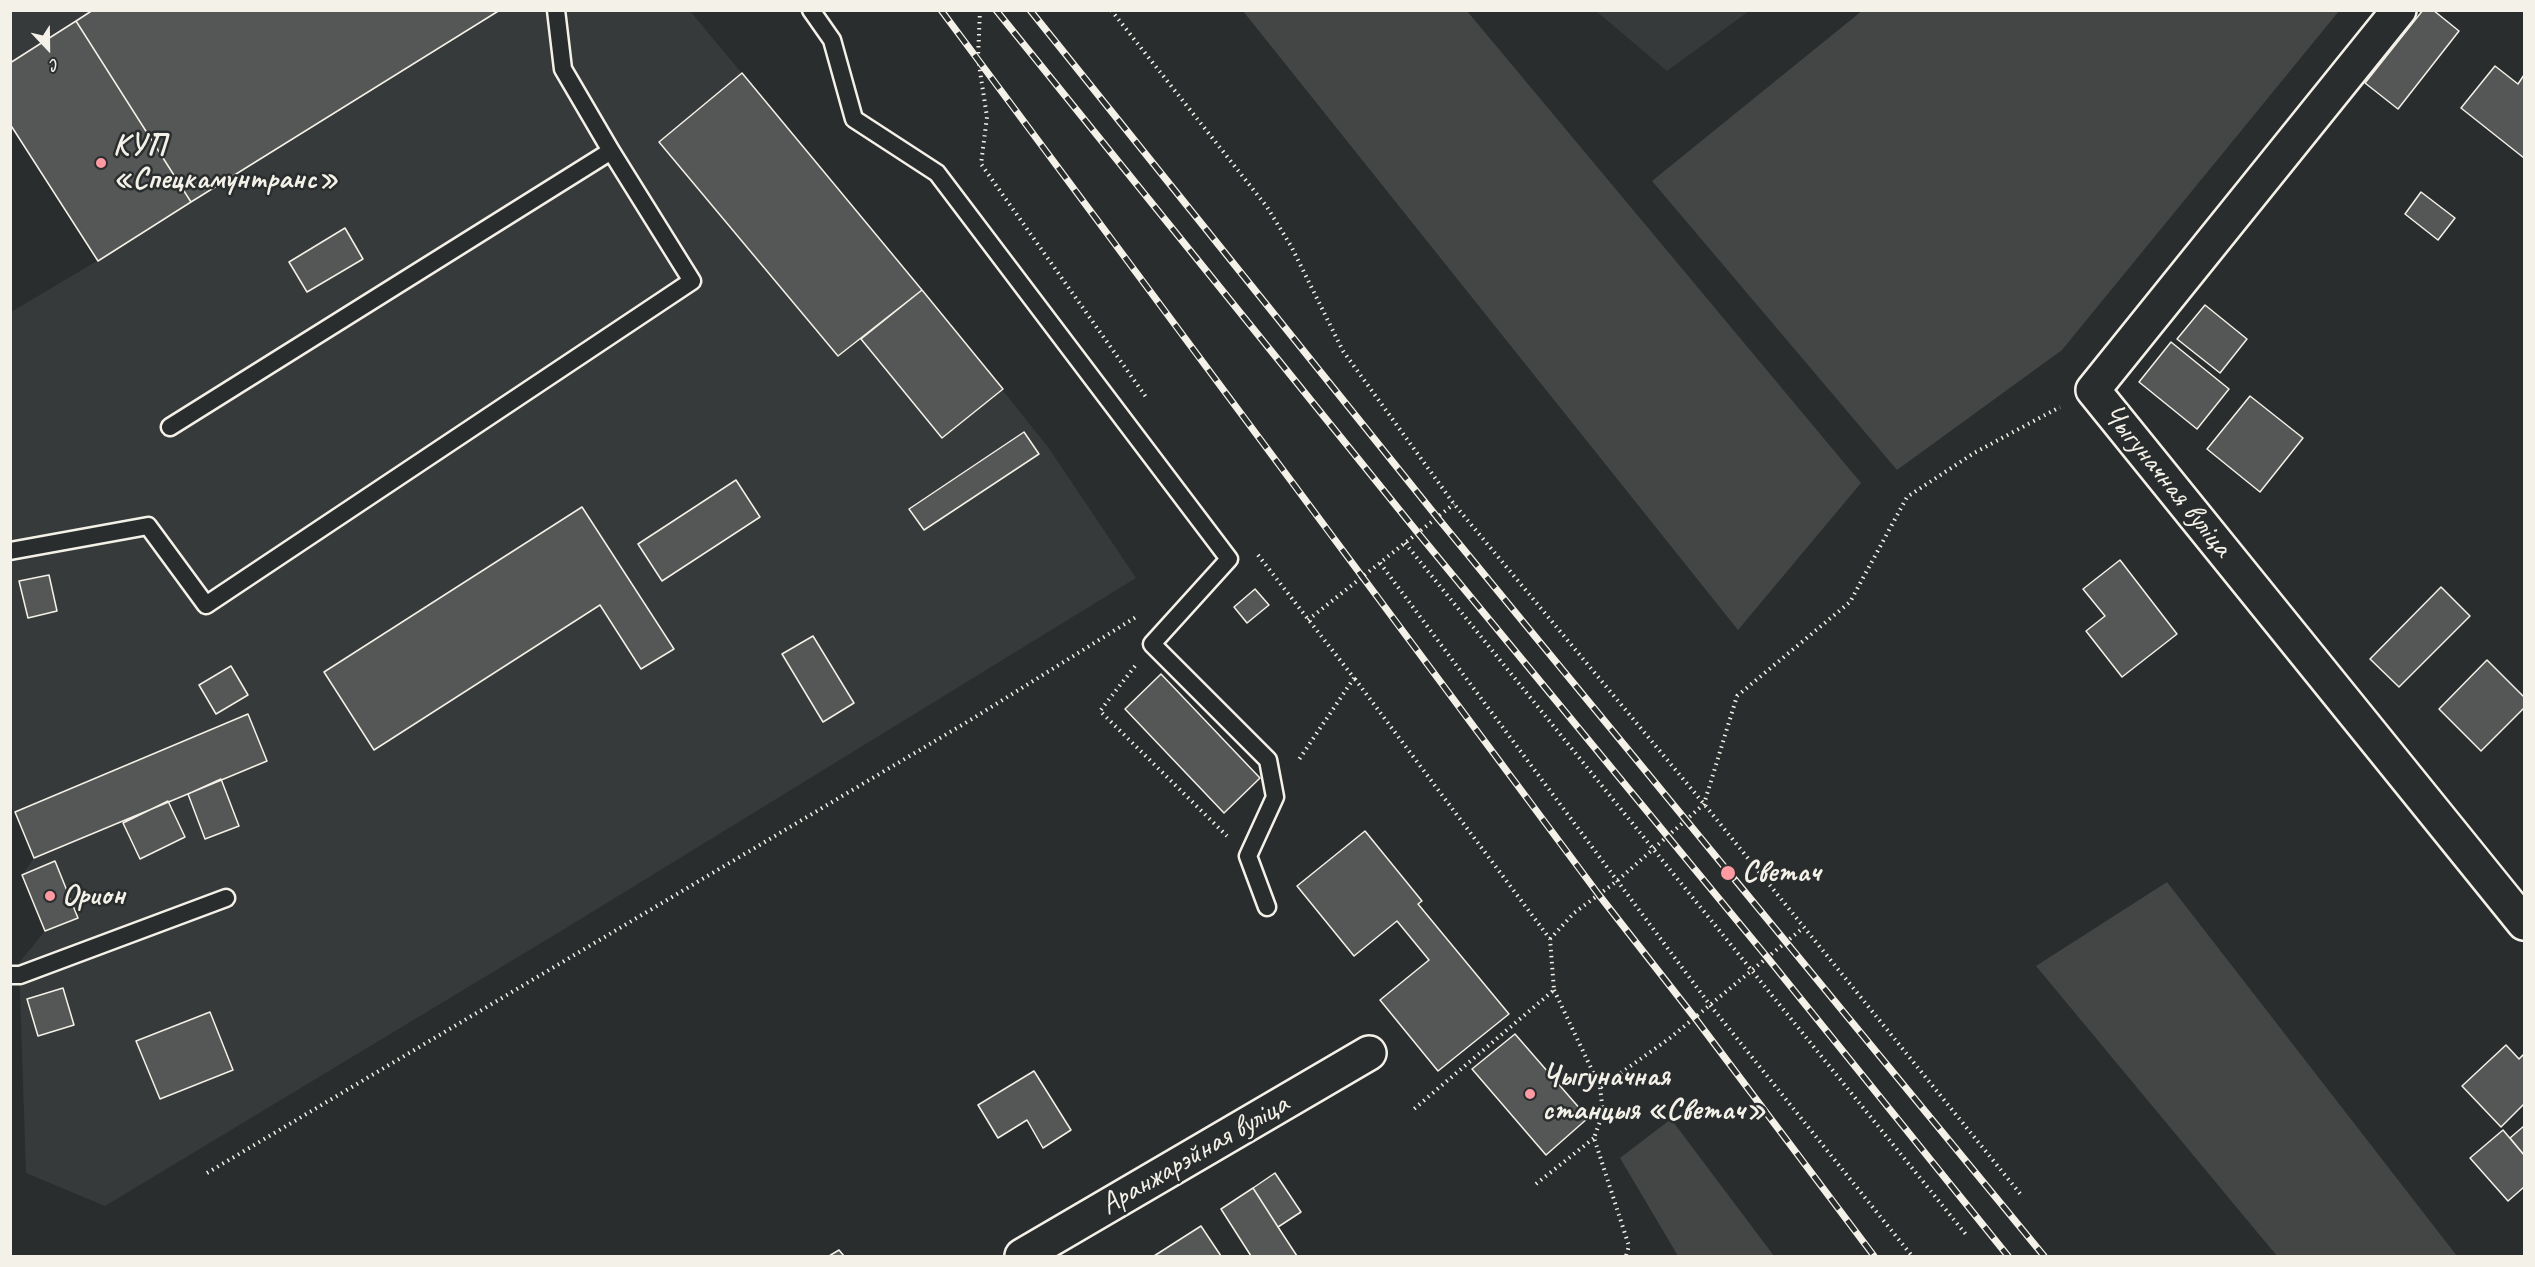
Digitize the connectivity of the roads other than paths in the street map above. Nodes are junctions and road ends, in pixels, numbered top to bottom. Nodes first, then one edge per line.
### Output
1 (556, 10) edge
2 (811, 10) edge
3 (2399, 10) edge
4 (611, 151) junction
5 (170, 427) dead end
6 (10, 551) edge
7 (226, 898) dead end
8 (1267, 907) dead end
9 (2524, 923) edge
10 (10, 975) edge
11 (1369, 1053) dead end
12 (1022, 1257) edge

1 - 4 lane
2 - 8 lane
3 - 9 street, Чыгуначная вуліца
4 - 5 lane
4 - 6 lane
7 - 10 lane
11 - 12 street, Аранжарэйная вуліца

